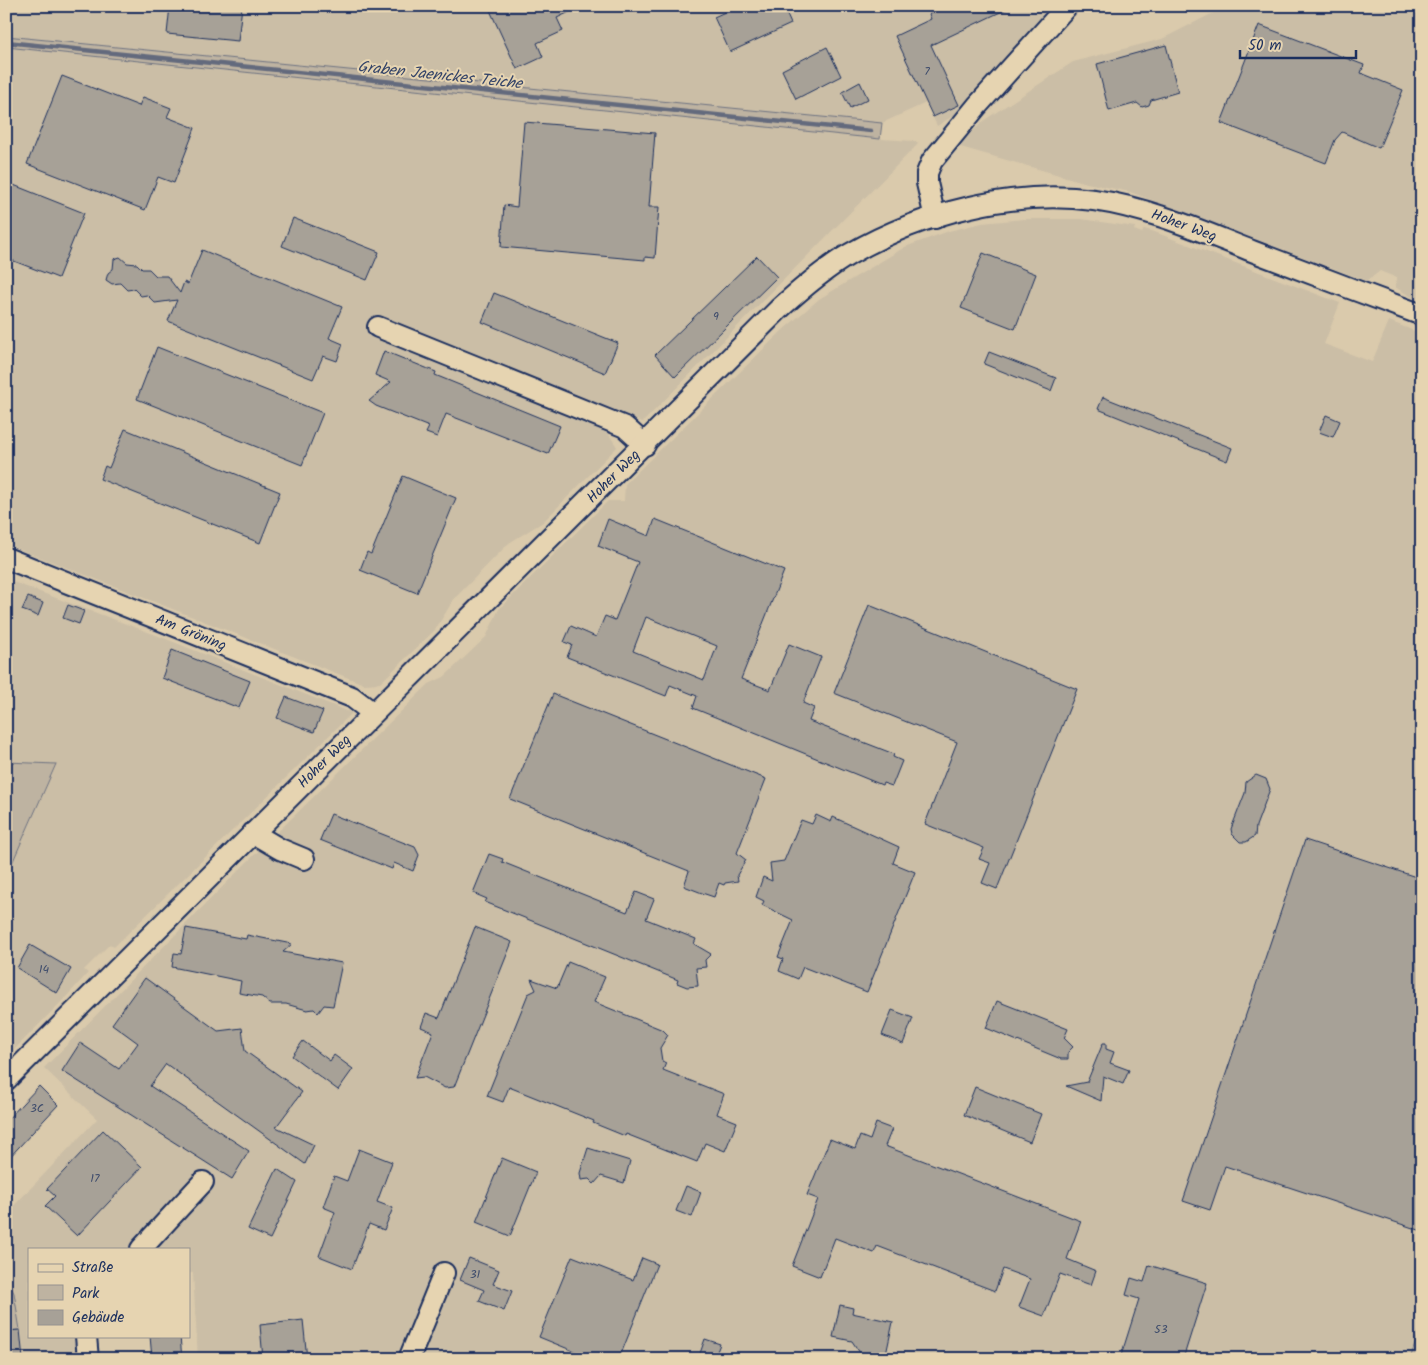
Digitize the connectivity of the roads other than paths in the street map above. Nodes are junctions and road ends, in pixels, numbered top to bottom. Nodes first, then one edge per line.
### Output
1 (1067, 6) edge
2 (935, 218) junction
3 (1422, 315) edge
4 (378, 327) dead end
5 (645, 444) junction
6 (6, 558) edge
7 (373, 713) junction
8 (253, 833) junction
9 (304, 858) dead end
10 (6, 1080) edge
11 (203, 1182) dead end
12 (141, 1248) edge
13 (444, 1273) dead end
14 (86, 1338) edge
15 (88, 1359) edge
16 (409, 1359) edge

1 - 2 street
2 - 3 street, Hoher Weg
2 - 5 street, Hoher Weg
4 - 5 street, Hoher Weg
5 - 7 street, Hoher Weg
6 - 7 street, Am Gröning
7 - 8 street, Hoher Weg
8 - 9 street
8 - 10 street, Hoher Weg
11 - 12 street
13 - 16 street
14 - 15 street

